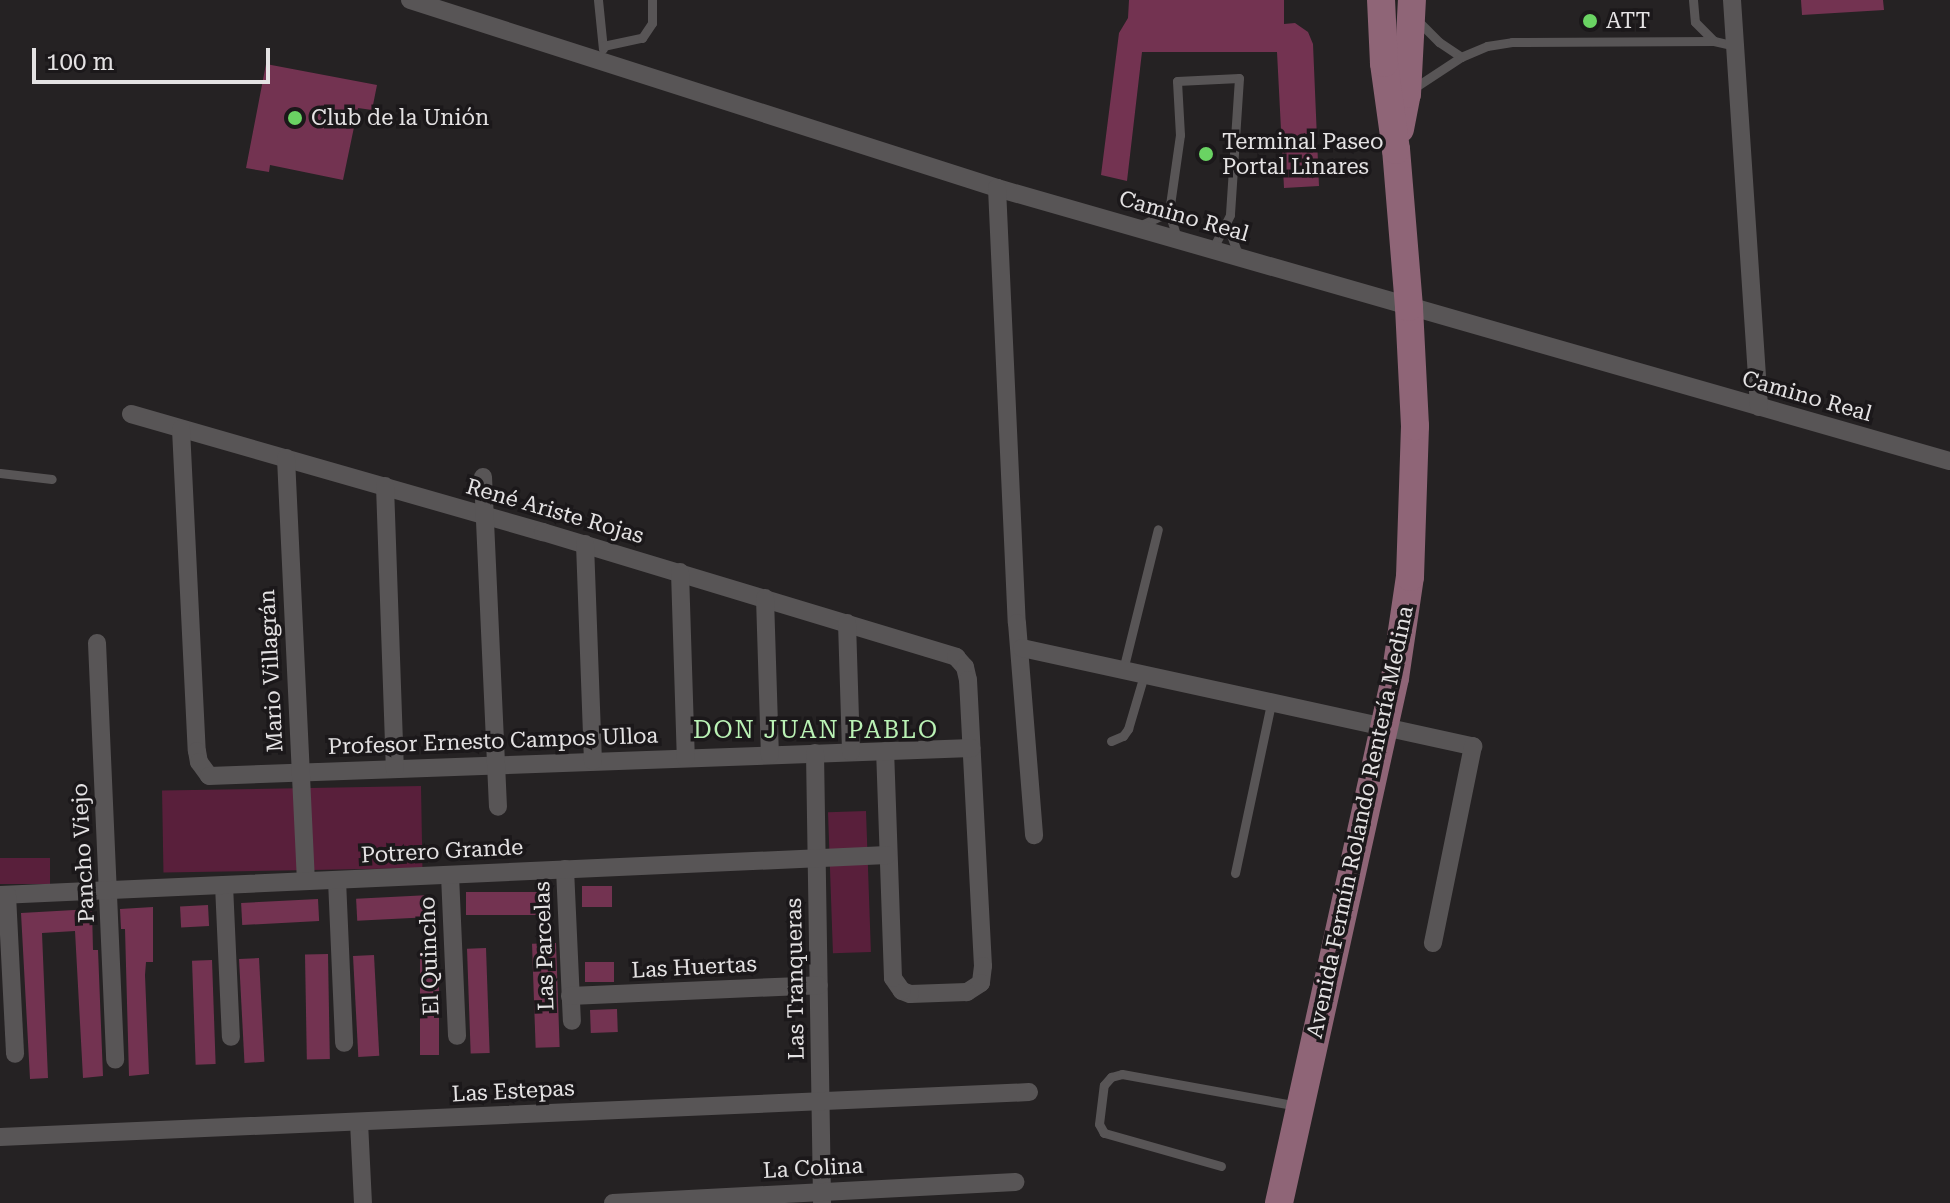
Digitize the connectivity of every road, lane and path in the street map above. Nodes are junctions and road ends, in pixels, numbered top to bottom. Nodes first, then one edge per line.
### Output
1 (410, 0) edge
2 (598, 0) edge
3 (652, 0) edge
4 (1381, 0) edge
5 (1693, 0) edge
6 (1732, 0) edge
7 (1412, 5) edge
8 (1723, 43) junction
9 (603, 54) junction
10 (1461, 57) junction
11 (1407, 94) junction
12 (1396, 150) junction
13 (997, 188) junction
14 (1169, 212) junction
15 (1227, 224) junction
16 (1136, 227) junction
17 (1177, 239) junction
18 (1213, 249) junction
19 (1238, 256) junction
20 (1409, 307) junction
21 (1759, 407) junction
22 (131, 414) dead end
23 (181, 429) junction
24 (286, 458) junction
25 (1950, 461) edge
26 (0, 473) edge
27 (483, 477) dead end
28 (52, 479) dead end
29 (385, 486) junction
30 (484, 515) junction
31 (1158, 529) dead end
32 (585, 544) junction
33 (680, 572) junction
34 (765, 598) junction
35 (847, 623) junction
36 (97, 643) dead end
37 (1022, 648) junction
38 (1123, 670) junction
39 (1144, 675) junction
40 (1271, 703) junction
41 (1383, 728) junction
42 (1111, 741) dead end
43 (971, 748) junction
44 (885, 751) junction
45 (851, 752) junction
46 (815, 753) junction
47 (770, 755) junction
48 (686, 758) junction
49 (593, 761) junction
50 (496, 765) junction
51 (395, 769) junction
52 (300, 772) junction
53 (498, 807) dead end
54 (1034, 835) dead end
55 (887, 855) junction
56 (817, 858) junction
57 (565, 869) junction
58 (1235, 873) dead end
59 (450, 875) junction
60 (337, 880) junction
61 (306, 881) junction
62 (224, 885) junction
63 (109, 890) junction
64 (4, 895) edge
65 (1433, 943) dead end
66 (819, 985) junction
67 (570, 996) junction
68 (572, 1021) dead end
69 (457, 1036) dead end
70 (231, 1037) dead end
71 (344, 1043) dead end
72 (15, 1054) dead end
73 (115, 1060) dead end
74 (1029, 1092) dead end
75 (820, 1101) junction
76 (1300, 1107) junction
77 (359, 1122) junction
78 (0, 1137) edge
79 (1221, 1166) dead end
80 (1015, 1182) dead end
81 (822, 1197) edge
82 (363, 1203) edge
83 (613, 1203) edge
84 (1279, 1203) edge

1 - 9 street, Camino Real
2 - 9 lane
3 - 9 lane
4 - 12 main road, Avenida Fermín Rolando Rentería Medina
5 - 8 lane
6 - 8 street
7 - 10 lane
7 - 11 main road, Avenida Fermín Rolando Rentería Medina
8 - 10 lane
8 - 21 street
9 - 13 street, Camino Real
10 - 11 lane
11 - 12 main road, Avenida Fermín Rolando Rentería Medina
12 - 20 main road, Avenida Fermín Rolando Rentería Medina
13 - 16 street, Camino Real
13 - 37 street
14 - 15 lane
14 - 16 lane
14 - 17 lane
15 - 18 lane
15 - 19 lane
16 - 17 street, Camino Real
17 - 18 street, Camino Real
18 - 19 street, Camino Real
19 - 20 street, Camino Real
20 - 21 street, Camino Real
20 - 41 main road, Avenida Fermín Rolando Rentería Medina
21 - 25 street, Camino Real
22 - 23 street, René Ariste Rojas
23 - 24 street, René Ariste Rojas
23 - 52 street, Profesor Ernesto Campos Ulloa
24 - 29 street, René Ariste Rojas
24 - 52 street, Mario Villagrán
26 - 28 lane
27 - 30 street
29 - 30 street, René Ariste Rojas
29 - 51 street
30 - 32 street, René Ariste Rojas
30 - 50 street
31 - 38 lane
32 - 33 street, René Ariste Rojas
32 - 49 street
33 - 34 street, René Ariste Rojas
33 - 48 street
34 - 35 street, René Ariste Rojas
34 - 47 street
35 - 43 street, René Ariste Rojas
35 - 45 street
36 - 63 street, Pancho Viejo
37 - 38 street
37 - 54 street
38 - 39 street
39 - 40 street
39 - 42 lane
40 - 41 street
40 - 58 lane
41 - 65 street
41 - 76 main road, Avenida Fermín Rolando Rentería Medina
43 - 44 street, Profesor Ernesto Campos Ulloa
43 - 55 street
44 - 45 street, Profesor Ernesto Campos Ulloa
44 - 55 street
45 - 46 street, Profesor Ernesto Campos Ulloa
46 - 47 street, Profesor Ernesto Campos Ulloa
46 - 56 street, Las Tranqueras
47 - 48 street, Profesor Ernesto Campos Ulloa
48 - 49 street, Profesor Ernesto Campos Ulloa
49 - 50 street, Profesor Ernesto Campos Ulloa
50 - 51 street, Profesor Ernesto Campos Ulloa
50 - 53 street
51 - 52 street, Profesor Ernesto Campos Ulloa
52 - 61 street, Mario Villagrán
55 - 56 street, Potrero Grande
56 - 57 street, Potrero Grande
56 - 66 street, Las Tranqueras
57 - 59 street, Potrero Grande
57 - 67 street, Las Parcelas
59 - 60 street, Potrero Grande
59 - 69 street, El Quincho
60 - 61 street, Potrero Grande
60 - 71 street
61 - 62 street, Potrero Grande
62 - 63 street, Potrero Grande
62 - 70 street
63 - 64 street, Potrero Grande
63 - 73 street, Pancho Viejo
64 - 72 street
66 - 67 street, Las Huertas
66 - 75 street, Las Tranqueras
67 - 68 street, Las Parcelas
74 - 75 street, Las Estepas
75 - 77 street, Las Estepas
75 - 81 street, Las Tranqueras
76 - 79 lane
76 - 84 main road, Avenida Fermín Rolando Rentería Medina
77 - 78 street, Las Estepas
77 - 82 street
80 - 81 street, La Colina
81 - 83 street, La Colina

